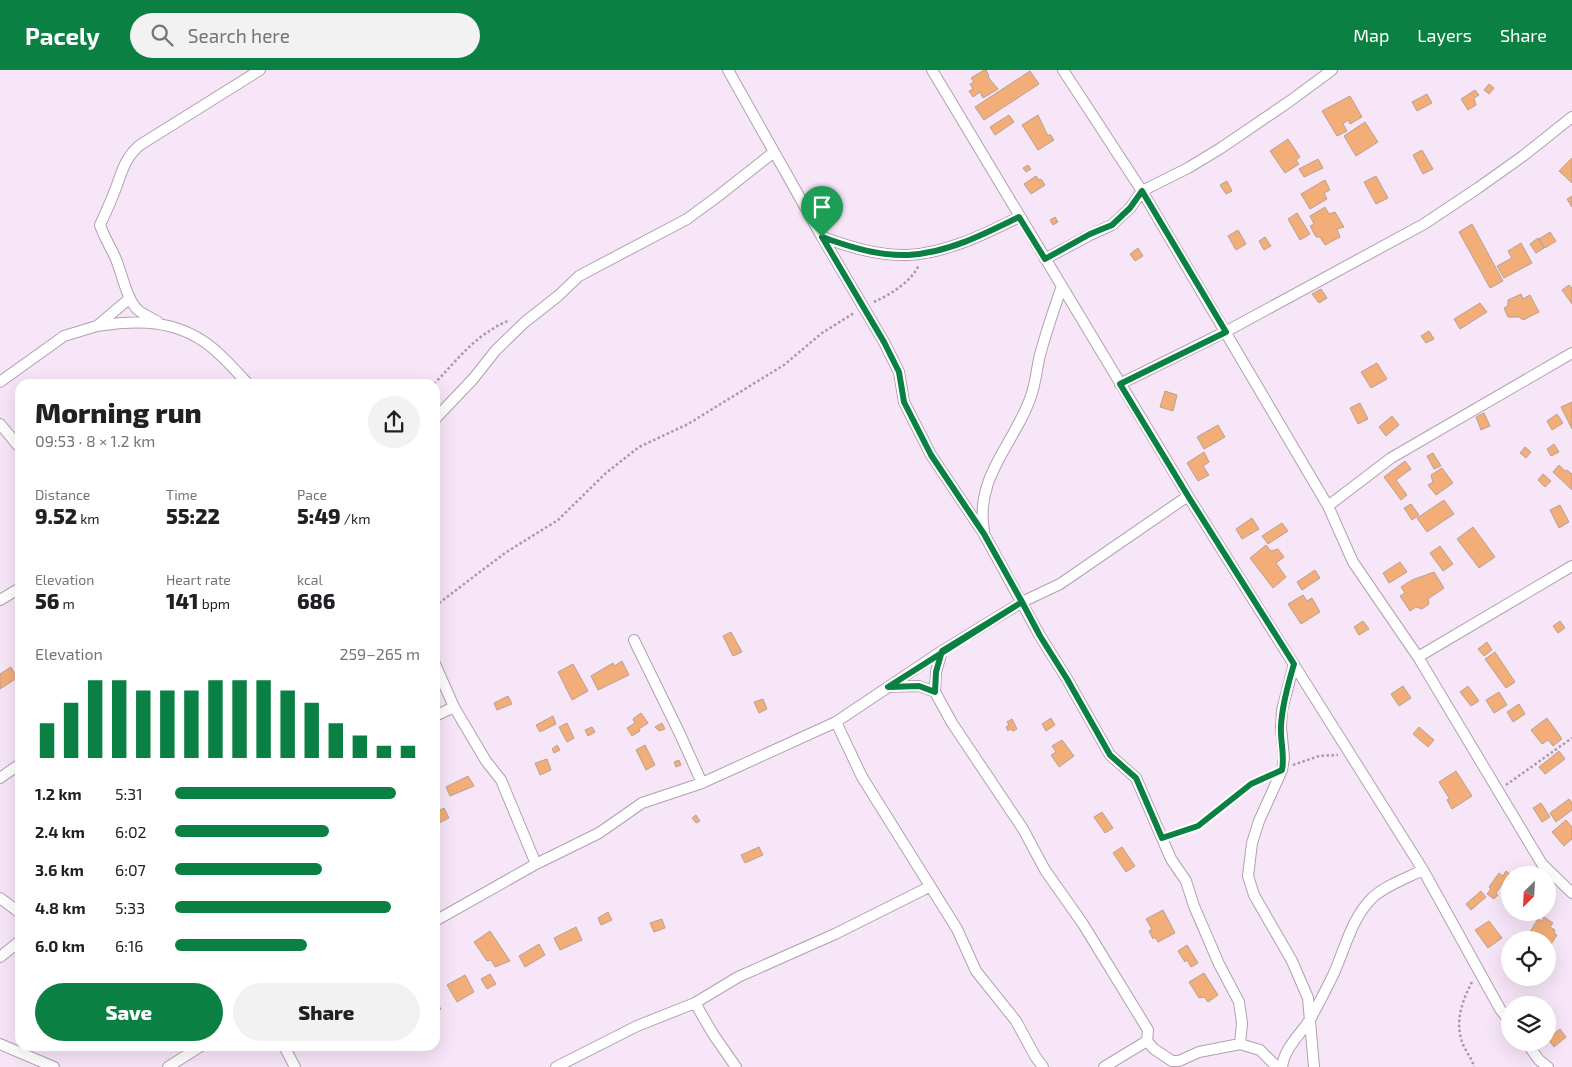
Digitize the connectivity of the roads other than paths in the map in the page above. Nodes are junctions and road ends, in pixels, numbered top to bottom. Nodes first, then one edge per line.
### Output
1 (260, 70) edge
2 (728, 70) edge
3 (932, 70) edge
4 (1063, 70) edge
5 (1332, 70) edge
6 (1572, 117) edge
7 (774, 152) junction
8 (1142, 191) junction
9 (1019, 217) junction
10 (822, 237) junction
11 (1045, 259) junction
12 (1062, 286) junction
13 (130, 298) junction
14 (158, 322) junction
15 (97, 326) junction
16 (1226, 332) junction
17 (1572, 353) edge
18 (243, 379) edge
19 (0, 382) edge
20 (1120, 384) junction
21 (440, 414) edge
22 (0, 424) edge
23 (15, 442) edge
24 (1188, 496) junction
25 (1328, 506) junction
26 (984, 534) junction
27 (1572, 566) edge
28 (15, 591) edge
29 (0, 600) edge
30 (1022, 602) junction
31 (634, 640) dead end
32 (942, 651) junction
33 (1418, 656) junction
34 (1294, 664) junction
35 (440, 676) edge
36 (888, 687) junction
37 (935, 692) junction
38 (454, 708) junction
39 (440, 714) edge
40 (836, 722) junction
41 (15, 768) edge
42 (0, 778) edge
43 (702, 783) junction
44 (536, 864) junction
45 (1423, 870) junction
46 (930, 886) junction
47 (1572, 893) edge
48 (0, 898) edge
49 (15, 909) edge
50 (440, 918) edge
51 (15, 945) edge
52 (0, 957) edge
53 (695, 1003) junction
54 (1501, 1009) edge
55 (1310, 1019) junction
56 (1146, 1041) junction
57 (0, 1044) edge
58 (1240, 1044) junction
59 (15, 1050) edge
60 (16, 1051) edge
61 (194, 1051) edge
62 (287, 1051) edge
63 (1532, 1051) edge
64 (1174, 1064) edge
65 (54, 1067) edge
66 (168, 1067) edge
67 (295, 1067) edge
68 (556, 1067) edge
69 (736, 1067) edge
70 (1043, 1067) edge
71 (1104, 1067) edge
72 (1277, 1067) edge
73 (1282, 1067) edge
74 (1314, 1067) edge
75 (1548, 1067) edge

1 - 13 street
2 - 7 street
3 - 9 street
4 - 8 street
5 - 8 street
6 - 16 street
7 - 10 street
7 - 21 street
8 - 11 street
8 - 16 street
9 - 10 street
9 - 11 street
10 - 26 street
11 - 12 street
12 - 20 street
12 - 26 street
13 - 14 street
13 - 15 street
14 - 15 street
14 - 18 street
15 - 19 street
16 - 20 street
16 - 25 street
17 - 25 street
20 - 24 street
22 - 23 street
24 - 30 street
24 - 34 street
25 - 33 street
26 - 30 street
27 - 33 street
28 - 29 street
30 - 32 street
30 - 58 street
31 - 43 street
32 - 36 street
32 - 37 street
33 - 47 street
34 - 45 street
34 - 55 street
35 - 38 street
36 - 37 street
36 - 40 street
37 - 56 street
38 - 39 street
38 - 44 street
40 - 43 street
40 - 46 street
41 - 42 street
43 - 44 street
44 - 50 street
45 - 54 street
45 - 55 street
46 - 53 street
46 - 70 street
48 - 49 street
51 - 52 street
53 - 68 street
53 - 69 street
55 - 73 street
55 - 74 street
56 - 64 street
56 - 71 street
57 - 59 street
58 - 64 street
58 - 72 street
60 - 65 street
61 - 66 street
62 - 67 street
63 - 75 street

